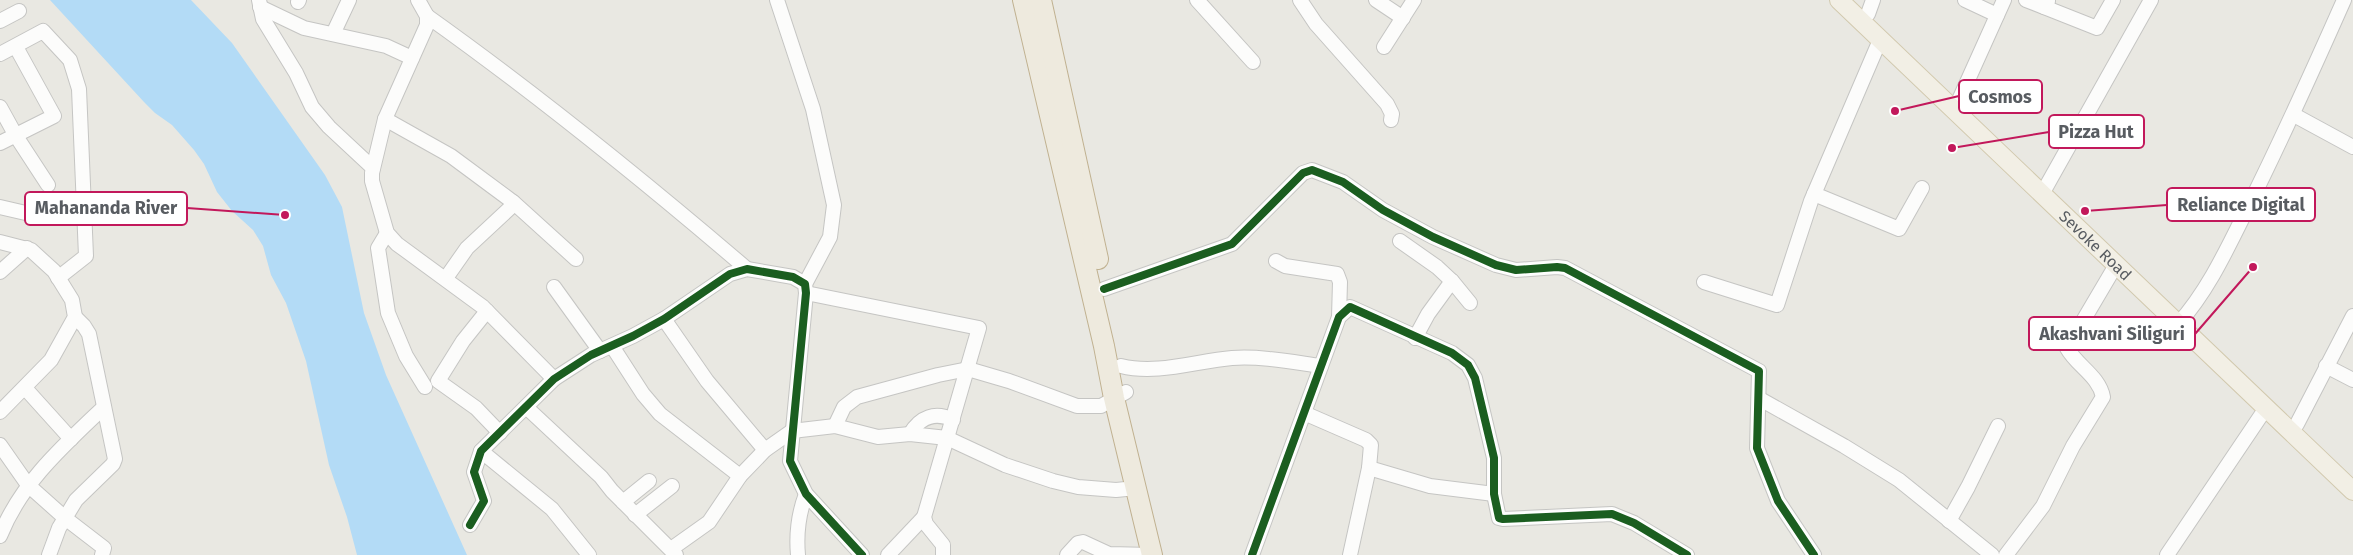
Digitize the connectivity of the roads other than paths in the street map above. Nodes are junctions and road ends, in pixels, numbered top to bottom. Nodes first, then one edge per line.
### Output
1 (349, 0) edge
2 (418, 0) edge
3 (777, 0) edge
4 (1024, 0) edge
5 (1040, 0) edge
6 (1197, 0) edge
7 (1300, 0) edge
8 (1376, 0) edge
9 (1414, 0) edge
10 (1839, 0) edge
11 (1853, 0) edge
12 (1965, 0) edge
13 (2004, 0) edge
14 (2026, 0) edge
15 (2113, 0) edge
16 (2151, 0) edge
17 (2344, 0) edge
18 (2046, 3) edge
19 (260, 4) edge
20 (18, 11) dead end
21 (1868, 12) edge
22 (1997, 15) junction
23 (427, 16) junction
24 (1403, 18) junction
25 (0, 21) edge
26 (333, 34) junction
27 (1880, 40) junction
28 (16, 47) junction
29 (1384, 47) dead end
30 (0, 54) edge
31 (412, 58) junction
32 (1253, 62) dead end
33 (1959, 100) junction
34 (0, 108) edge
35 (2294, 115) junction
36 (385, 119) junction
37 (1391, 120) dead end
38 (16, 136) junction
39 (0, 143) edge
40 (2353, 147) edge
41 (373, 168) junction
42 (48, 185) dead end
43 (1922, 188) dead end
44 (2045, 189) junction
45 (1814, 194) junction
46 (513, 202) junction
47 (0, 206) edge
48 (42, 217) dead end
49 (387, 233) junction
50 (1400, 241) dead end
51 (0, 242) edge
52 (27, 248) junction
53 (576, 259) dead end
54 (1276, 261) dead end
55 (2116, 265) junction
56 (747, 269) junction
57 (0, 272) edge
58 (58, 278) junction
59 (446, 278) junction
60 (1452, 281) junction
61 (1704, 282) dead end
62 (554, 287) dead end
63 (1104, 288) junction
64 (805, 289) junction
65 (1470, 303) dead end
66 (487, 311) junction
67 (1339, 316) junction
68 (2353, 316) edge
69 (75, 317) junction
70 (664, 319) junction
71 (2182, 320) junction
72 (1415, 338) junction
73 (606, 348) junction
74 (1121, 366) junction
75 (1321, 366) junction
76 (2326, 366) junction
77 (968, 369) junction
78 (554, 379) junction
79 (2353, 380) edge
80 (425, 387) dead end
81 (25, 388) junction
82 (1120, 395) junction
83 (1760, 399) junction
84 (104, 407) junction
85 (526, 407) junction
86 (2266, 408) junction
87 (0, 412) edge
88 (1304, 413) junction
89 (953, 420) junction
90 (835, 426) junction
91 (1998, 426) dead end
92 (2294, 428) junction
93 (792, 431) junction
94 (500, 433) junction
95 (910, 434) junction
96 (947, 438) junction
97 (71, 439) junction
98 (0, 445) edge
99 (765, 450) junction
100 (481, 451) junction
101 (1369, 468) junction
102 (740, 476) junction
103 (2353, 477) edge
104 (649, 482) dead end
105 (28, 485) junction
106 (672, 486) dead end
107 (1136, 488) junction
108 (2353, 491) edge
109 (806, 494) junction
110 (1494, 494) junction
111 (623, 502) junction
112 (635, 515) junction
113 (924, 517) junction
114 (65, 518) junction
115 (1949, 521) junction
116 (470, 525) dead end
117 (0, 536) edge
118 (674, 552) edge
119 (1683, 554) edge
120 (49, 555) edge
121 (102, 555) edge
122 (590, 555) edge
123 (798, 555) edge
124 (862, 555) edge
125 (888, 555) edge
126 (943, 555) edge
127 (1067, 555) edge
128 (1151, 555) edge
129 (1163, 555) edge
130 (1252, 555) edge
131 (1350, 555) edge
132 (1814, 555) edge
133 (1992, 555) edge
134 (2006, 555) edge
135 (2167, 555) edge

1 - 26 street
2 - 23 street
3 - 64 street
4 - 82 highway
5 - 63 highway
6 - 32 street
7 - 37 street
8 - 24 street
9 - 24 street
10 - 21 main road, Sevoke Road
11 - 21 main road, Sevoke Road
12 - 22 street
13 - 22 street
14 - 18 street
15 - 18 street
16 - 44 street
17 - 35 street
19 - 26 street
19 - 41 street
20 - 25 street
21 - 27 main road, Sevoke Road
21 - 33 main road, Sevoke Road
22 - 33 street
23 - 31 street
23 - 56 street
24 - 29 street
26 - 31 street
27 - 44 main road, Sevoke Road
27 - 45 street
28 - 30 street
28 - 38 street
28 - 58 street
31 - 36 street
33 - 44 main road, Sevoke Road
34 - 38 street
35 - 40 street
35 - 71 street
36 - 41 street
36 - 46 street
38 - 39 street
38 - 42 street
41 - 49 street
43 - 45 street
44 - 55 main road, Sevoke Road
44 - 71 main road, Sevoke Road
45 - 61 street
46 - 53 street
46 - 59 street
47 - 48 street
49 - 59 street
49 - 80 street
50 - 60 street
51 - 52 street
52 - 57 street
52 - 58 street
54 - 67 street
55 - 71 main road, Sevoke Road
55 - 134 street
56 - 64 street
56 - 70 street
58 - 69 street
59 - 66 street
60 - 65 street
60 - 72 street
62 - 73 street
63 - 74 highway
63 - 83 street
64 - 77 street
64 - 93 street
66 - 78 street
66 - 94 street
67 - 72 street
67 - 75 street
68 - 76 street
69 - 81 street
69 - 84 street
70 - 73 street
70 - 99 street
71 - 86 main road, Sevoke Road
71 - 92 main road, Sevoke Road
72 - 110 street
73 - 78 street
73 - 102 street
74 - 75 street
74 - 82 highway
75 - 88 street
76 - 79 street
76 - 92 street
77 - 82 street
77 - 89 street
77 - 90 street
78 - 85 street
81 - 87 street
81 - 97 street
82 - 107 highway
82 - 129 highway
83 - 115 street
83 - 132 street
84 - 97 street
84 - 114 street
85 - 94 street
85 - 111 street
86 - 92 main road, Sevoke Road
86 - 135 street
88 - 101 street
88 - 130 street
89 - 95 street
89 - 96 street
90 - 93 street
90 - 95 street
91 - 115 street
92 - 103 main road, Sevoke Road
92 - 108 main road, Sevoke Road
93 - 99 street
93 - 109 street
94 - 100 street
95 - 96 street
96 - 107 street
96 - 113 street
97 - 105 street
98 - 105 street
99 - 102 street
100 - 116 street
100 - 122 street
101 - 110 street
101 - 131 street
102 - 118 street
104 - 111 street
105 - 114 street
105 - 117 street
106 - 112 street
107 - 128 highway
109 - 123 street
109 - 124 street
110 - 119 street
111 - 112 street
112 - 118 street
113 - 125 street
113 - 126 street
114 - 120 street
114 - 121 street
115 - 133 street
127 - 128 street

